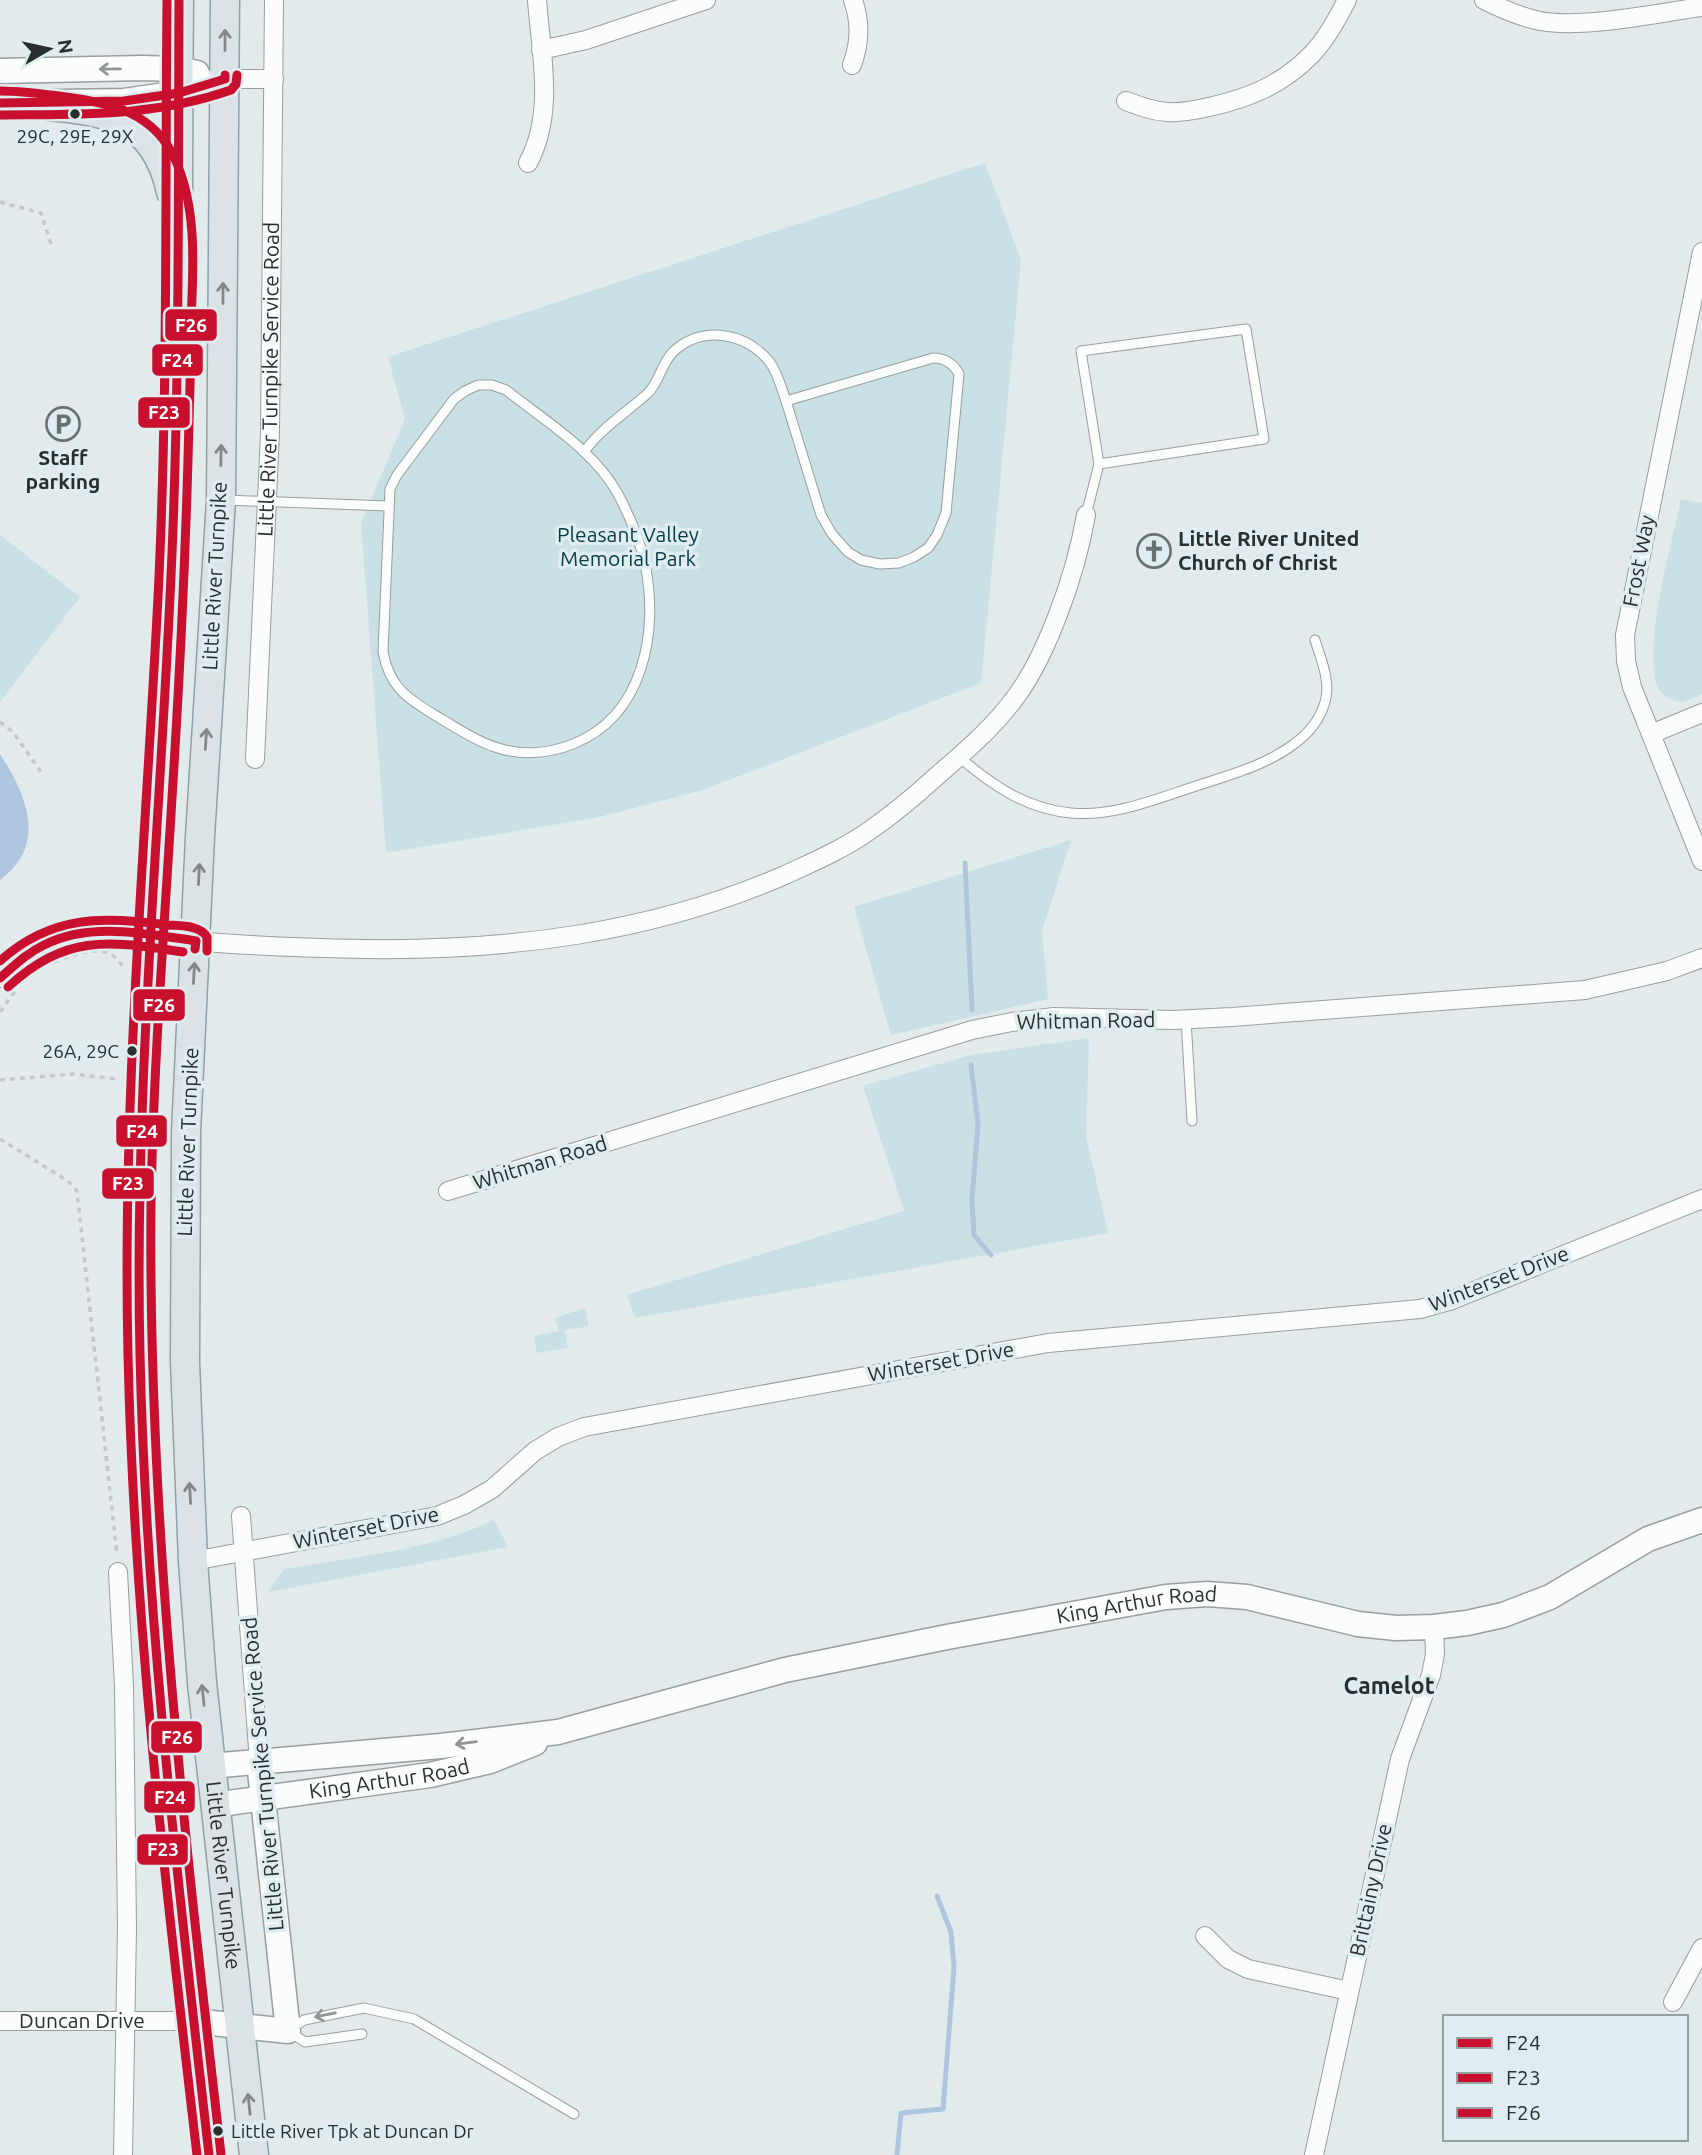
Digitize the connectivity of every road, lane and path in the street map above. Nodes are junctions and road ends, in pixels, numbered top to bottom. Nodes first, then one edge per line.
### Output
1 (179, 0) edge
2 (225, 0) edge
3 (274, 0) edge
4 (537, 0) edge
5 (706, 0) edge
6 (853, 0) edge
7 (1347, 0) edge
8 (1483, 0) edge
9 (1702, 7) edge
10 (541, 50) junction
11 (852, 65) dead end
12 (0, 71) edge
13 (225, 79) junction
14 (274, 79) junction
15 (179, 81) junction
16 (1126, 101) dead end
17 (10, 103) edge
18 (528, 163) dead end
19 (0, 201) edge
20 (179, 232) junction
21 (51, 244) dead end
22 (1702, 253) edge
23 (786, 401) junction
24 (584, 452) junction
25 (1099, 464) junction
26 (221, 500) junction
27 (268, 502) junction
28 (388, 506) junction
29 (1086, 515) joint
30 (1315, 640) dead end
31 (1702, 713) edge
32 (0, 722) edge
33 (1651, 734) junction
34 (959, 757) junction
35 (255, 759) dead end
36 (41, 772) dead end
37 (1702, 860) edge
38 (149, 934) junction
39 (195, 941) junction
40 (1702, 958) edge
41 (48, 964) dead end
42 (123, 965) dead end
43 (0, 978) edge
44 (18, 987) dead end
45 (0, 1012) edge
46 (1186, 1019) junction
47 (117, 1079) dead end
48 (0, 1080) edge
49 (1192, 1121) dead end
50 (0, 1139) edge
51 (448, 1191) dead end
52 (1702, 1199) edge
53 (240, 1516) dead end
54 (1702, 1520) edge
55 (243, 1552) junction
56 (193, 1561) junction
57 (118, 1572) joint
58 (1434, 1627) junction
59 (558, 1732) junction
60 (260, 1762) junction
61 (210, 1766) junction
62 (263, 1798) junction
63 (214, 1805) junction
64 (1205, 1936) dead end
65 (1702, 1948) edge
66 (1349, 1991) junction
67 (1673, 2002) dead end
68 (125, 2020) junction
69 (0, 2021) edge
70 (193, 2021) junction
71 (240, 2025) junction
72 (288, 2031) junction
73 (362, 2034) dead end
74 (574, 2114) dead end
75 (122, 2155) edge
76 (209, 2155) edge
77 (254, 2155) edge
78 (1314, 2155) edge

1 - 15 main road, Little River Turnpike
13 -> 2 main road, Little River Turnpike
3 - 14 street, Little River Turnpike Service Road
4 - 10 street
5 - 10 street
6 - 11 street
7 - 16 street
8 - 9 street
10 - 18 street
15 -> 12 street
13 - 14 street
13 - 15 street
26 -> 13 main road, Little River Turnpike
14 - 27 street, Little River Turnpike Service Road
15 - 17 street
15 - 20 main road, Little River Turnpike
17 - 20 main road
19 - 21 path
20 - 38 main road, Little River Turnpike
22 - 33 street, Frost Way
23 - 23 lane
23 - 24 lane
24 - 28 lane
24 - 28 lane
25 - 25 lane
25 - 29 lane
26 - 27 lane
39 -> 26 main road, Little River Turnpike
27 - 28 lane
27 - 35 street, Little River Turnpike Service Road
29 - 34 street
30 - 34 lane
31 - 33 street
32 - 36 path
33 - 37 street, Frost Way
34 - 39 street
38 - 39 street
38 - 43 street
38 - 70 main road, Little River Turnpike
56 -> 39 main road, Little River Turnpike
40 - 46 street, Whitman Road
41 - 42 path
44 - 45 path
46 - 49 lane
46 - 51 street, Whitman Road
47 - 48 path
50 - 57 path
52 - 55 street, Winterset Drive
53 - 55 street, Little River Turnpike Service Road
54 - 58 street, King Arthur Road
55 - 56 street, Winterset Drive
55 - 60 street, Little River Turnpike Service Road
61 -> 56 main road, Little River Turnpike
57 - 68 street
58 - 59 street, King Arthur Road
58 - 66 street, Brittainy Drive
59 -> 60 street, King Arthur Road
59 - 62 street, King Arthur Road
60 - 61 street, King Arthur Road
60 - 62 street, Little River Turnpike Service Road
61 - 63 main road, Little River Turnpike
62 - 63 street, King Arthur Road
62 - 72 street, Little River Turnpike Service Road
63 - 71 main road, Little River Turnpike
64 - 66 street
65 - 67 street
66 - 78 street, Brittainy Drive
68 - 69 street, Duncan Drive
68 - 70 street, Duncan Drive
68 - 75 street
70 - 71 street, Duncan Drive
70 - 76 main road, Little River Turnpike
71 - 72 street, Duncan Drive
77 -> 71 main road, Little River Turnpike
72 - 73 lane
74 -> 72 lane

